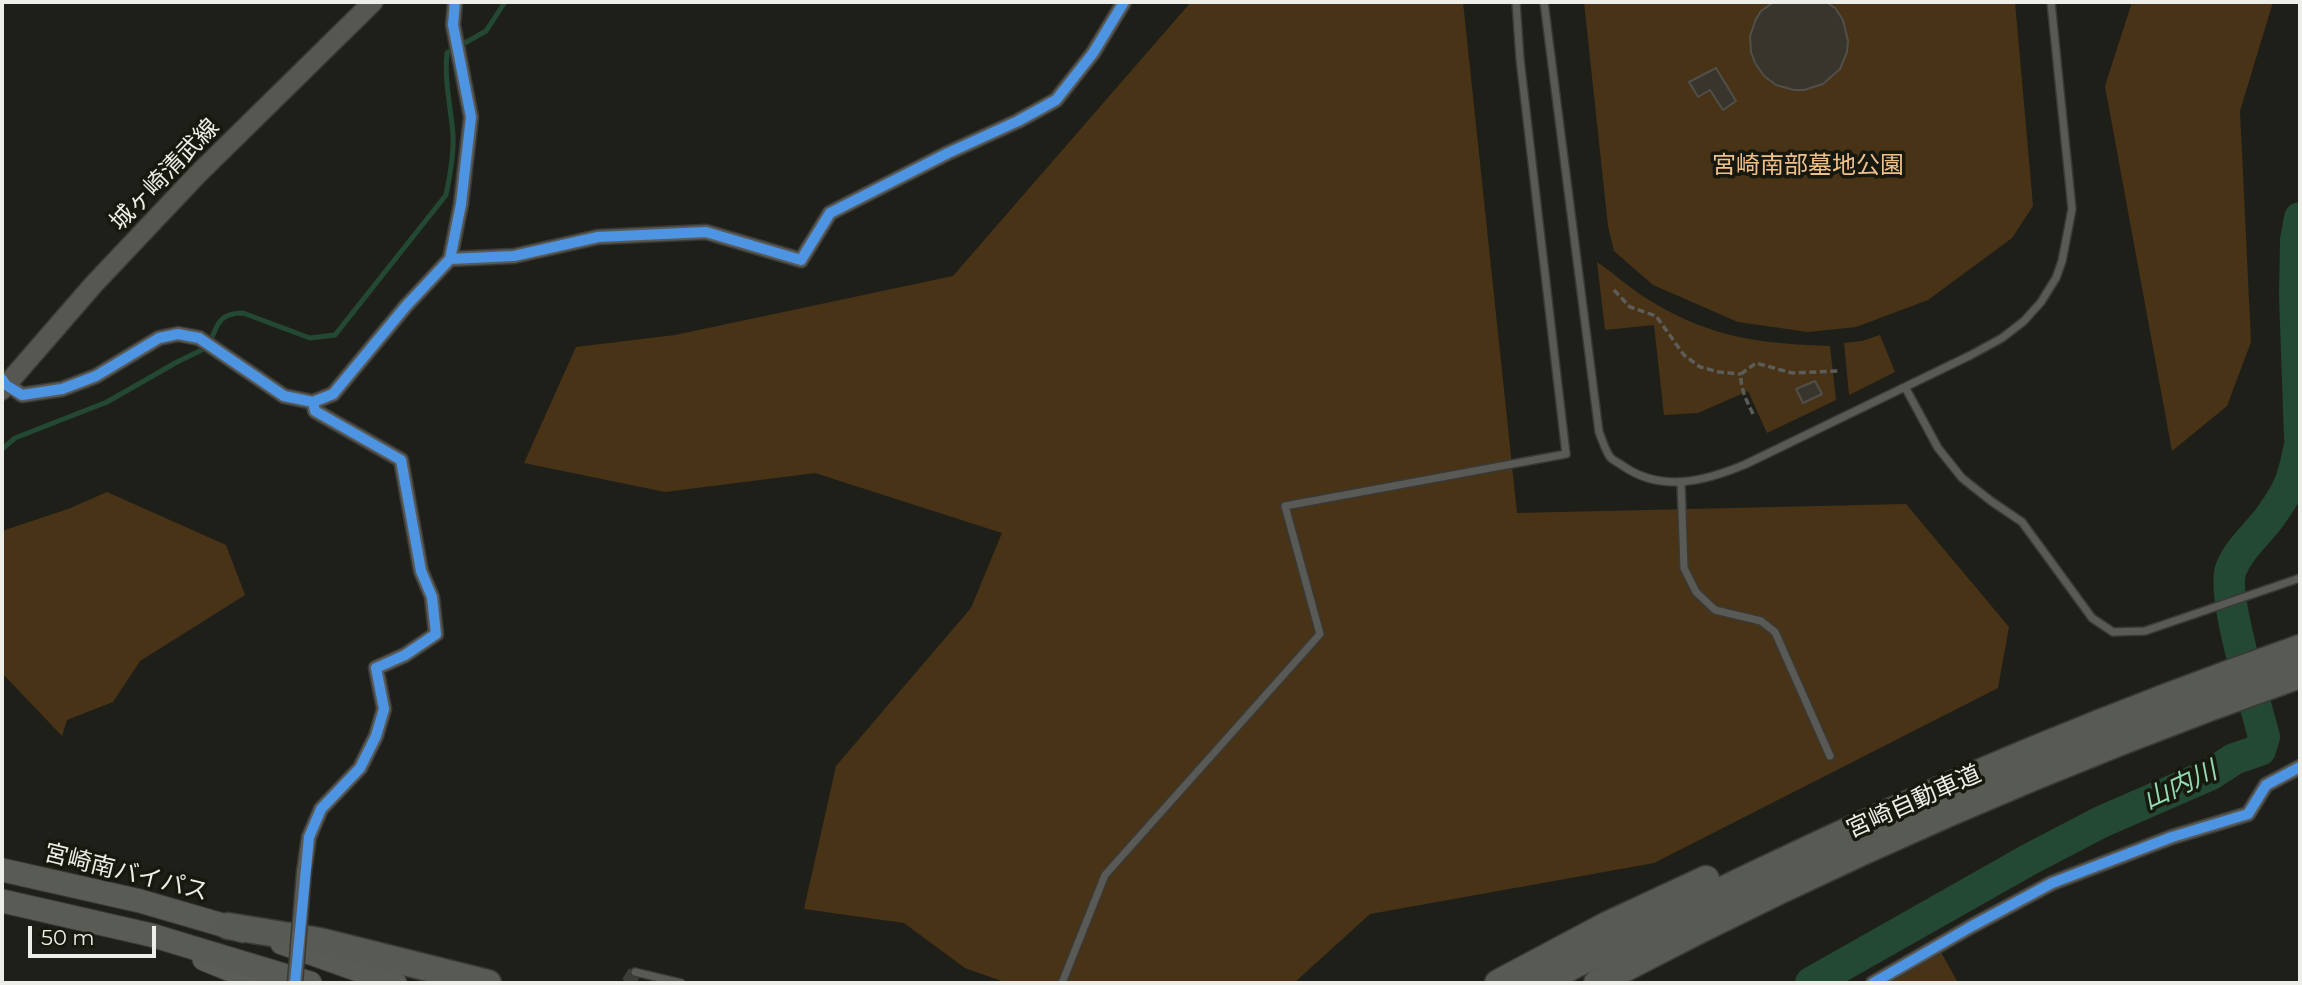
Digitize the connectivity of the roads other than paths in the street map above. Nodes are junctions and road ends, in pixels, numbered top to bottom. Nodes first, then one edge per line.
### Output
1 (373, 2) edge
2 (456, 2) edge
3 (1124, 2) edge
4 (1516, 2) edge
5 (1544, 2) edge
6 (2051, 2) edge
7 (450, 259) junction
8 (3, 384) edge
9 (1905, 387) junction
10 (313, 402) junction
11 (1681, 483) junction
12 (2300, 578) edge
13 (2300, 649) edge
14 (2300, 675) edge
15 (1830, 756) dead end
16 (2300, 767) edge
17 (1915, 800) junction
18 (2, 856) edge
19 (2, 870) edge
20 (1769, 897) junction
21 (140, 901) junction
22 (8, 904) edge
23 (228, 926) junction
24 (151, 935) junction
25 (635, 972) dead end
26 (262, 983) edge
27 (295, 983) edge
28 (310, 983) edge
29 (395, 983) edge
30 (488, 983) edge
31 (681, 983) edge
32 (1062, 983) edge
33 (1498, 983) edge
34 (1540, 983) edge
35 (1597, 983) edge
36 (1634, 983) edge
37 (1873, 983) edge

1 - 8 main road, 城ヶ崎清武線
2 - 7 street
3 - 7 street
4 - 32 lane
5 - 11 lane
6 - 9 lane
7 - 10 street
8 - 10 street
9 - 11 lane
9 - 12 lane
10 - 27 street, bridge
11 - 15 lane
13 - 17 highway, 宮崎自動車道
14 - 20 highway, 宮崎自動車道
16 - 37 street
17 - 33 highway
17 - 34 highway, 宮崎自動車道
18 - 21 highway
19 - 21 highway, 宮崎南バイパス
20 - 35 highway, 宮崎自動車道
20 - 36 highway
21 - 23 highway, 宮崎南バイパス
22 - 24 highway
23 - 29 highway, 宮崎南バイパス
23 - 30 highway
24 - 26 main road
24 - 28 highway
25 - 31 lane

